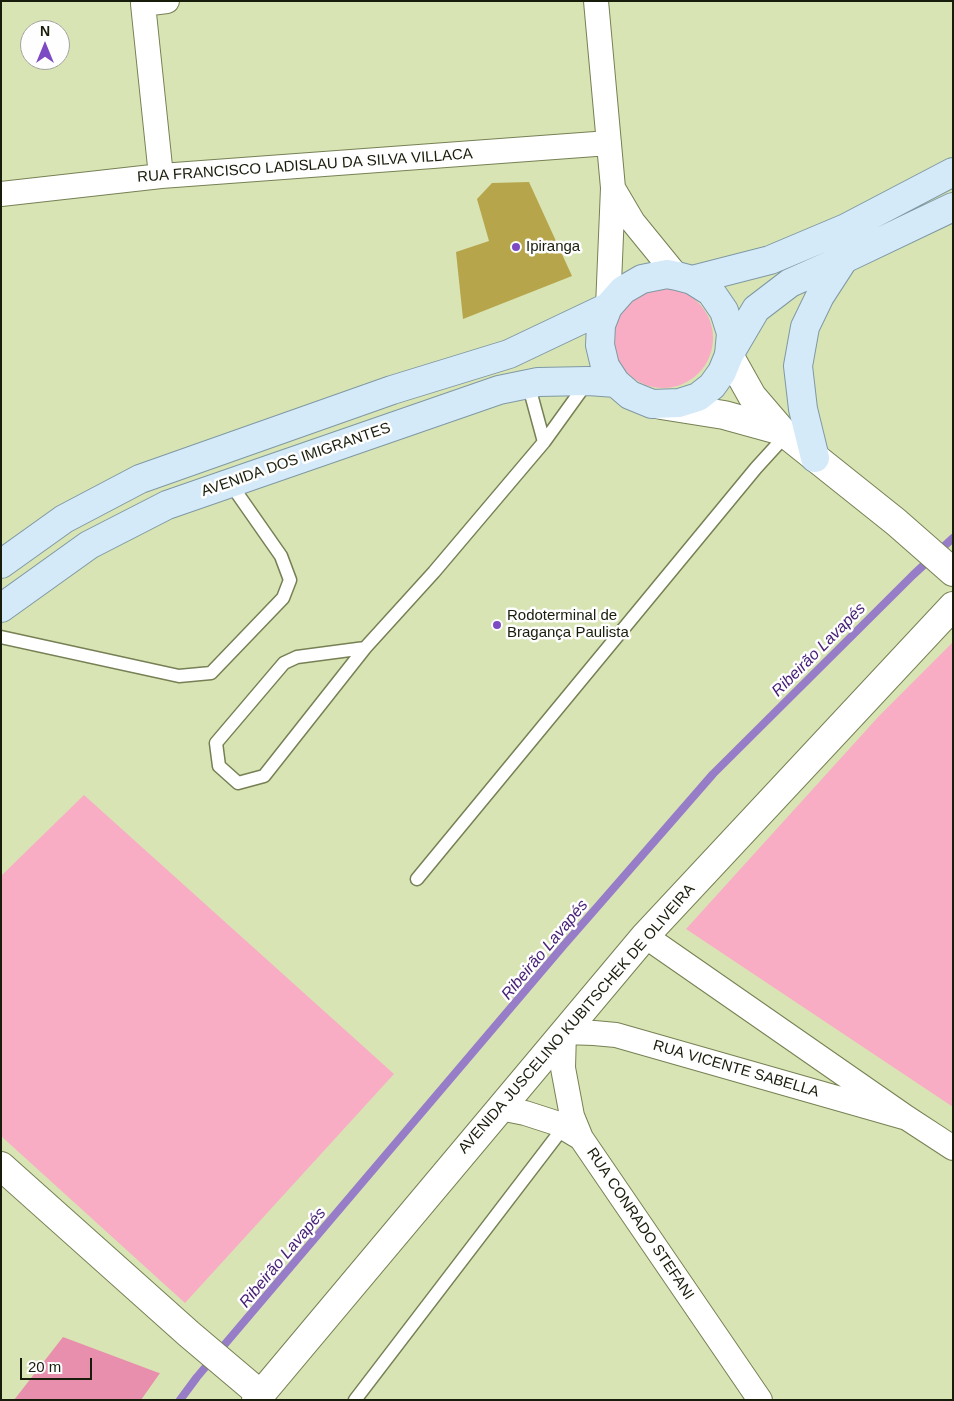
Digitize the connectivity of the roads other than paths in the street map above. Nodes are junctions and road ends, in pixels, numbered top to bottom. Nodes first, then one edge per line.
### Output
1 (167, 1) edge
2 (596, 1) edge
3 (609, 143) junction
4 (953, 172) edge
5 (161, 176) junction
6 (613, 188) junction
7 (1, 194) edge
8 (953, 207) edge
9 (844, 259) junction
10 (685, 278) junction
11 (608, 307) junction
12 (729, 355) junction
13 (588, 381) junction
14 (528, 383) junction
15 (616, 383) junction
16 (652, 404) junction
17 (785, 433) junction
18 (544, 442) junction
19 (815, 458) junction
20 (230, 483) junction
21 (1, 564) edge
22 (951, 571) edge
23 (953, 606) edge
24 (1, 608) edge
25 (1, 637) edge
26 (365, 648) junction
27 (417, 879) dead end
28 (645, 936) junction
29 (564, 1032) junction
30 (500, 1108) junction
31 (907, 1118) junction
32 (572, 1127) junction
33 (953, 1148) edge
34 (1, 1166) edge
35 (255, 1393) edge
36 (354, 1400) edge
37 (760, 1400) edge

1 - 5 street
2 - 3 street
3 - 5 street, RUA FRANCISCO LADISLAU DA SILVA VILLACA
3 - 6 street
4 - 10 main road
5 - 7 street, RUA FRANCISCO LADISLAU DA SILVA VILLACA
6 - 10 street
6 - 11 street
8 - 9 main road
9 - 12 main road
9 - 19 main road
10 - 11 main road
10 - 12 main road
11 - 15 main road
11 - 21 main road
12 - 16 main road
12 - 17 street
13 - 14 main road, AVENIDA DOS IMIGRANTES
13 - 15 main road, AVENIDA DOS IMIGRANTES
13 - 18 lane
14 - 18 lane
14 - 20 main road, AVENIDA DOS IMIGRANTES
15 - 16 main road
16 - 17 street
17 - 19 street
17 - 27 lane
18 - 26 lane
19 - 22 street
20 - 24 main road, AVENIDA DOS IMIGRANTES
20 - 25 lane
23 - 28 street, AVENIDA JUSCELINO KUBITSCHEK DE OLIVEIRA
26 - 26 lane
28 - 29 street, AVENIDA JUSCELINO KUBITSCHEK DE OLIVEIRA
28 - 31 street, RUA VICENTE SABELLA
29 - 30 street, AVENIDA JUSCELINO KUBITSCHEK DE OLIVEIRA
29 - 31 street, RUA VICENTE SABELLA
29 - 32 street, RUA CONRADO STEFANI
30 - 32 street
30 - 35 street, AVENIDA JUSCELINO KUBITSCHEK DE OLIVEIRA
31 - 33 street, RUA VICENTE SABELLA
32 - 36 lane
32 - 37 street, RUA CONRADO STEFANI
34 - 35 street

